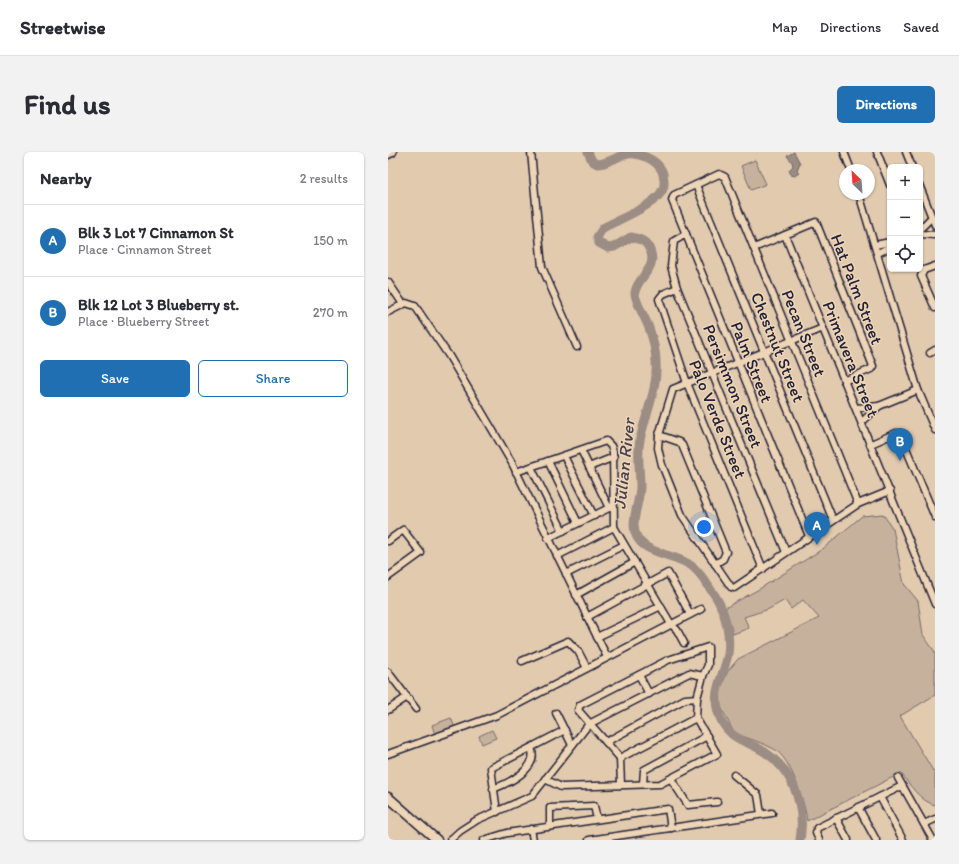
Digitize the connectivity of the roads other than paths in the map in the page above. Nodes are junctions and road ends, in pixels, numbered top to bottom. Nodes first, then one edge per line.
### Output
1 (392, 152) edge
2 (532, 152) edge
3 (844, 152) edge
4 (877, 152) edge
5 (906, 152) edge
6 (388, 154) edge
7 (849, 164) edge
8 (911, 164) edge
9 (887, 177) edge
10 (696, 185) junction
11 (923, 197) edge
12 (861, 200) edge
13 (932, 217) junction
14 (935, 225) edge
15 (923, 226) edge
16 (686, 234) junction
17 (923, 234) edge
18 (786, 235) junction
19 (935, 235) edge
20 (887, 243) edge
21 (876, 245) junction
22 (754, 248) junction
23 (887, 248) edge
24 (878, 253) junction
25 (935, 266) edge
26 (388, 282) edge
27 (678, 288) junction
28 (403, 304) junction
29 (935, 308) edge
30 (388, 312) edge
31 (823, 328) junction
32 (792, 341) junction
33 (577, 347) dead end
34 (764, 351) junction
35 (737, 362) junction
36 (712, 372) junction
37 (844, 381) junction
38 (687, 383) junction
39 (918, 390) junction
40 (879, 406) junction
41 (856, 408) junction
42 (862, 422) junction
43 (935, 430) edge
44 (659, 435) junction
45 (871, 444) junction
46 (580, 450) junction
47 (564, 456) junction
48 (614, 457) junction
49 (548, 461) junction
50 (531, 467) junction
51 (589, 467) junction
52 (516, 472) junction
53 (890, 490) junction
54 (858, 504) junction
55 (611, 507) junction
56 (594, 516) junction
57 (935, 517) edge
58 (833, 520) junction
59 (578, 523) junction
60 (614, 527) junction
61 (563, 531) junction
62 (809, 536) junction
63 (548, 538) junction
64 (388, 541) edge
65 (624, 545) junction
66 (786, 552) junction
67 (557, 556) junction
68 (635, 562) junction
69 (715, 564) junction
70 (763, 569) junction
71 (566, 574) junction
72 (388, 577) edge
73 (648, 583) junction
74 (576, 595) junction
75 (935, 604) edge
76 (661, 606) junction
77 (701, 609) dead end
78 (690, 614) junction
79 (587, 617) junction
80 (671, 624) junction
81 (597, 637) junction
82 (684, 644) dead end
83 (608, 657) junction
84 (522, 661) dead end
85 (587, 668) junction
86 (388, 672) edge
87 (639, 675) junction
88 (703, 676) junction
89 (649, 694) junction
90 (407, 697) junction
91 (697, 698) junction
92 (388, 709) edge
93 (416, 709) dead end
94 (556, 713) dead end
95 (696, 718) junction
96 (589, 724) junction
97 (565, 730) junction
98 (707, 736) junction
99 (606, 742) junction
100 (572, 745) junction
101 (531, 748) junction
102 (388, 754) edge
103 (620, 758) junction
104 (734, 775) dead end
105 (898, 778) dead end
106 (546, 779) junction
107 (671, 779) junction
108 (643, 784) junction
109 (621, 785) junction
110 (902, 786) junction
111 (493, 788) junction
112 (388, 797) edge
113 (880, 797) junction
114 (717, 802) dead end
115 (858, 808) junction
116 (497, 812) junction
117 (772, 813) dead end
118 (761, 814) junction
119 (836, 818) junction
120 (597, 819) junction
121 (935, 819) edge
122 (924, 824) junction
123 (550, 826) junction
124 (671, 828) junction
125 (531, 829) junction
126 (437, 840) edge
127 (450, 840) edge
128 (484, 840) edge
129 (533, 840) edge
130 (589, 840) edge
131 (820, 840) edge
132 (848, 840) edge
133 (876, 840) edge
134 (903, 840) edge
135 (933, 840) edge

1 - 6 main road
2 - 33 street
3 - 7 street
4 - 9 street
5 - 8 street
10 - 16 street, Palm Street
10 - 22 street, Pecan Street
10 - 34 street, Chestnut Street
11 - 13 street
12 - 21 street
13 - 14 street
13 - 15 street
16 - 27 street, Persimmon Street
16 - 35 street, Palm Street
17 - 19 street
18 - 22 street
18 - 31 street, Primavera Street
18 - 37 street, Hat Palm Street
20 - 21 street
21 - 24 street
22 - 32 street, Pecan Street
23 - 24 street
24 - 39 street
25 - 29 street
26 - 28 street
27 - 36 street, Persimmon Street
27 - 38 street, Palo Verde Street
28 - 30 street
28 - 52 street
31 - 32 street
31 - 37 street, Primavera Street
32 - 34 street
32 - 54 street, Pecan Street
34 - 35 street
34 - 58 street, Chestnut Street
35 - 36 street
35 - 62 street, Palm Street
36 - 38 street
36 - 66 street, Persimmon Street
37 - 41 street, Primavera Street
38 - 44 street
38 - 70 street, Palo Verde Street
39 - 40 street
39 - 43 street
40 - 41 street
40 - 42 street
41 - 42 street, Primavera Street
42 - 45 street, Primavera Street
44 - 69 street
44 - 69 street
45 - 53 street, Primavera Street
45 - 57 street
46 - 47 street
46 - 48 street
46 - 51 street
47 - 49 street
47 - 56 street
48 - 51 street
48 - 55 street
49 - 50 street
49 - 59 street
50 - 52 street
50 - 61 street
51 - 55 street
52 - 63 street
53 - 54 street
53 - 75 street, Primavera Street
54 - 58 street
55 - 56 street
55 - 60 street
56 - 59 street
58 - 62 street
59 - 61 street
60 - 65 street
60 - 67 street
61 - 63 street
62 - 66 street
63 - 67 street
64 - 72 street
65 - 68 street
65 - 71 street
66 - 70 street
67 - 71 street
68 - 73 street
68 - 74 street
69 - 70 street
71 - 74 street
73 - 76 street
73 - 78 street
73 - 79 street
74 - 79 street
76 - 80 street
76 - 81 street
77 - 78 street
78 - 80 street
79 - 81 street
80 - 82 street
80 - 83 street
81 - 83 street
83 - 85 street
84 - 85 street
85 - 102 street
86 - 90 street
87 - 88 street
87 - 89 street
87 - 96 street
88 - 89 street
88 - 91 street
89 - 96 street
90 - 92 street
90 - 93 street
91 - 95 street
91 - 99 street
94 - 97 street
95 - 98 street
95 - 103 street
96 - 99 street
96 - 100 street
97 - 100 street
97 - 101 street
98 - 107 street
98 - 108 street
99 - 103 street
100 - 106 street
101 - 111 street
101 - 111 street
103 - 109 street
104 - 118 street
105 - 110 street
106 - 109 street
106 - 116 street
107 - 108 street
107 - 114 street
108 - 109 street
110 - 113 street
110 - 122 street
111 - 116 street
112 - 126 main road
113 - 115 street
113 - 134 street
115 - 119 street
115 - 133 street
116 - 127 street
117 - 118 street
118 - 124 street
119 - 131 street
119 - 132 street
120 - 123 street
120 - 123 street
120 - 124 street
121 - 122 street
122 - 135 street
123 - 125 street
124 - 130 street
125 - 128 street
125 - 129 street

